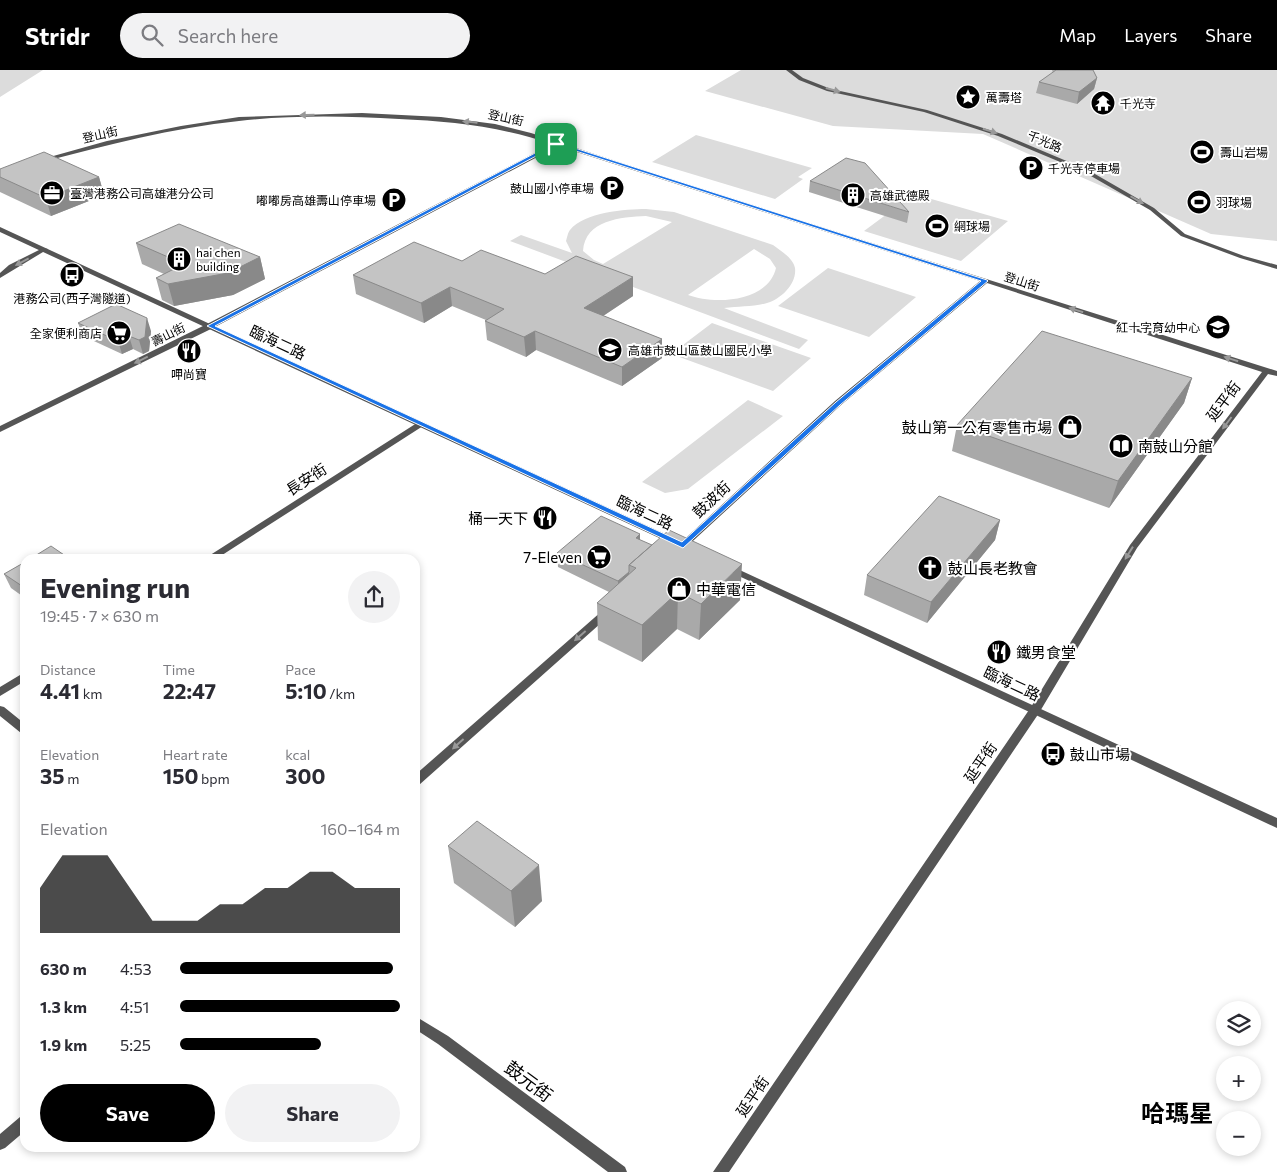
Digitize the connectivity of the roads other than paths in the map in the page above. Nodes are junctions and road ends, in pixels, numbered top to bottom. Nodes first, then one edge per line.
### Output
1 (789, 70) edge
2 (556, 144) junction
3 (32, 162) edge
4 (0, 229) edge
5 (45, 250) junction
6 (1277, 267) edge
7 (0, 276) edge
8 (985, 281) junction
9 (210, 326) junction
10 (1267, 370) junction
11 (1277, 374) edge
12 (420, 424) junction
13 (0, 429) edge
14 (686, 548) junction
15 (216, 554) edge
16 (671, 556) edge
17 (720, 564) edge
18 (617, 604) edge
19 (20, 679) edge
20 (0, 692) edge
21 (0, 710) edge
22 (1034, 710) junction
23 (20, 726) edge
24 (420, 778) edge
25 (1277, 823) edge
26 (420, 1025) edge
27 (20, 1126) edge
28 (0, 1143) edge
29 (620, 1172) edge
30 (720, 1172) edge

1 -> 6 street, 千光路
2 -> 3 street, 登山街
2 - 8 street, 登山街
2 - 9 street, 壽山街
4 - 5 street, 臨海二路
5 -> 7 street
5 - 9 street, 臨海二路
10 -> 8 street, 登山街
8 - 14 street, 鼓波街
9 - 12 street, 臨海二路
9 -> 13 street, 壽山街
10 - 11 street, 登山街
10 -> 22 street, 延平街
12 - 14 street, 臨海二路
12 - 15 street, 長安街
14 - 16 street, 鼓波街
17 - 22 street, 臨海二路
18 -> 24 street
19 - 20 street
21 - 23 street
22 - 25 street, 臨海二路
22 - 30 street, 延平街
26 - 29 street, 鼓元街
27 - 28 street

